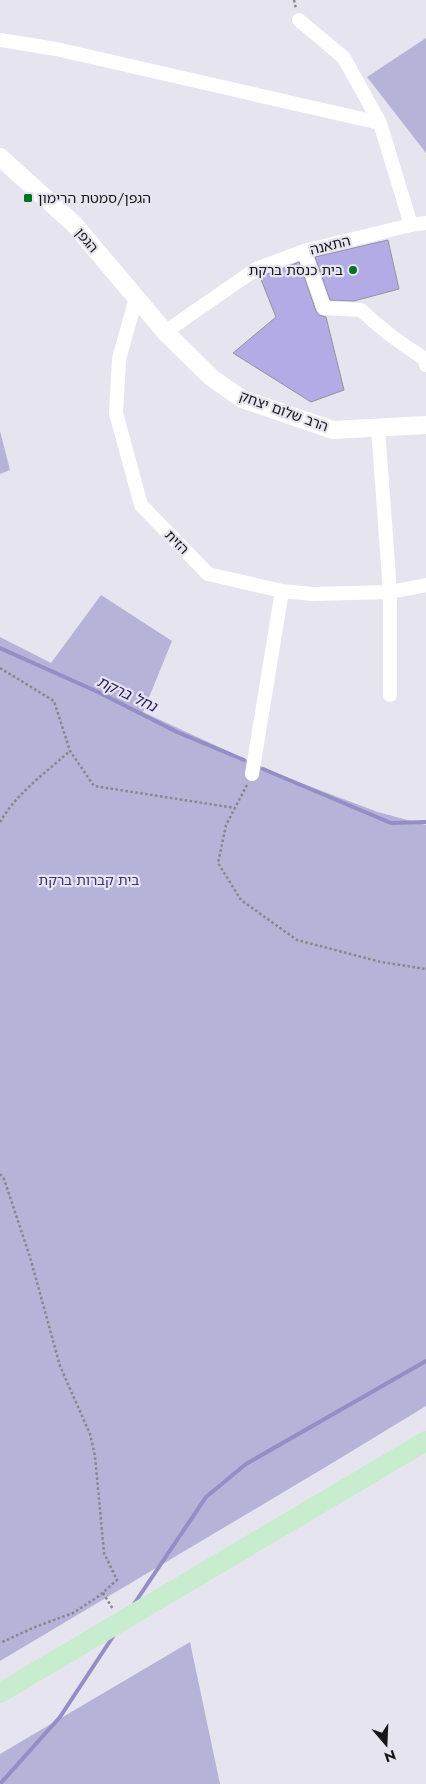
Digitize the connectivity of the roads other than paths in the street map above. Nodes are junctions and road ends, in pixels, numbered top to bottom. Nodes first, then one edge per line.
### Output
1 (299, 20) dead end
2 (0, 40) edge
3 (380, 122) junction
4 (0, 157) edge
5 (426, 223) edge
6 (411, 225) junction
7 (304, 251) junction
8 (136, 298) junction
9 (165, 332) junction
10 (426, 365) edge
11 (426, 425) edge
12 (378, 428) junction
13 (426, 585) edge
14 (282, 591) junction
15 (390, 592) junction
16 (390, 695) dead end
17 (252, 774) road end
18 (426, 1440) edge
19 (0, 1693) edge

1 - 3 street
2 - 3 street
3 - 6 street
4 - 8 street, הגפן
5 - 6 street, התאנה
6 - 7 street, התאנה
7 - 9 street, התאנה
7 - 10 street
8 - 9 street, הגפן
8 - 14 street, הזית
9 - 12 street, הרב שלום יצחק
11 - 12 street, הרב שלום יצחק
12 - 15 street
13 - 15 street, הזית
14 - 15 street, הזית
14 - 17 street
15 - 16 street
18 - 19 main road

